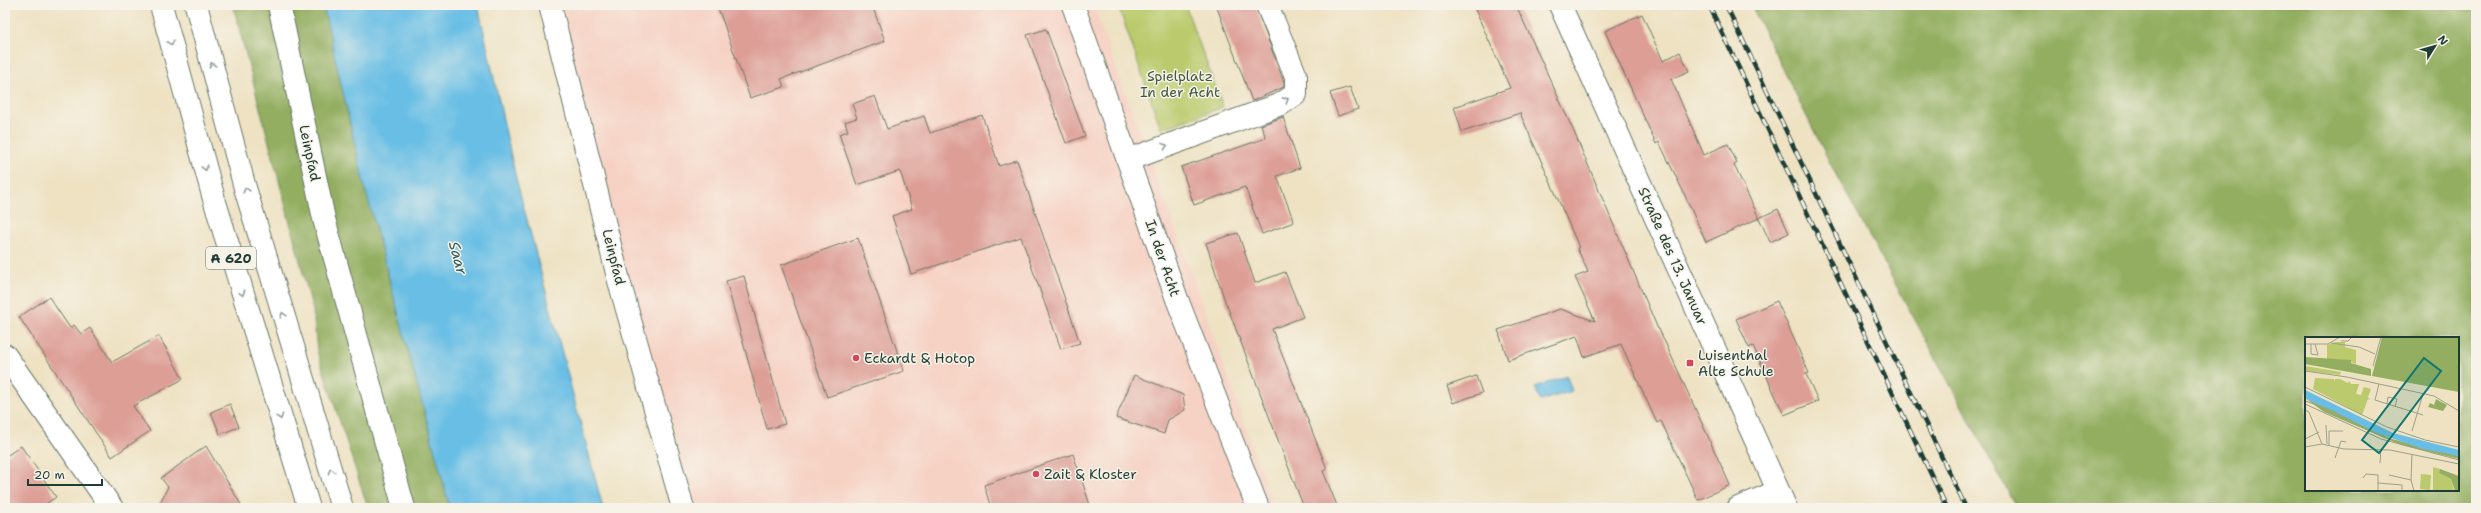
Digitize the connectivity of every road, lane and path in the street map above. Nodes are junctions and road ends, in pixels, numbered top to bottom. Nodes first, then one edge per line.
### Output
1 (161, 5) edge
2 (196, 5) edge
3 (279, 5) edge
4 (550, 5) edge
5 (1073, 5) edge
6 (1267, 5) edge
7 (1560, 5) edge
8 (1128, 160) junction
9 (5, 355) edge
10 (1782, 500) edge
11 (107, 506) edge
12 (309, 508) edge
13 (342, 508) edge
14 (404, 508) edge
15 (683, 508) edge
16 (1258, 508) edge
17 (1738, 508) edge

1 -> 12 main road, A 620
13 -> 2 main road, A 620
3 - 14 main road, Leinpfad
4 - 15 main road, Leinpfad
5 - 8 main road, In der Acht
8 -> 6 main road
7 - 10 main road, Straße des 13. Januar
8 - 16 main road, In der Acht
9 - 11 main road
10 - 17 main road

